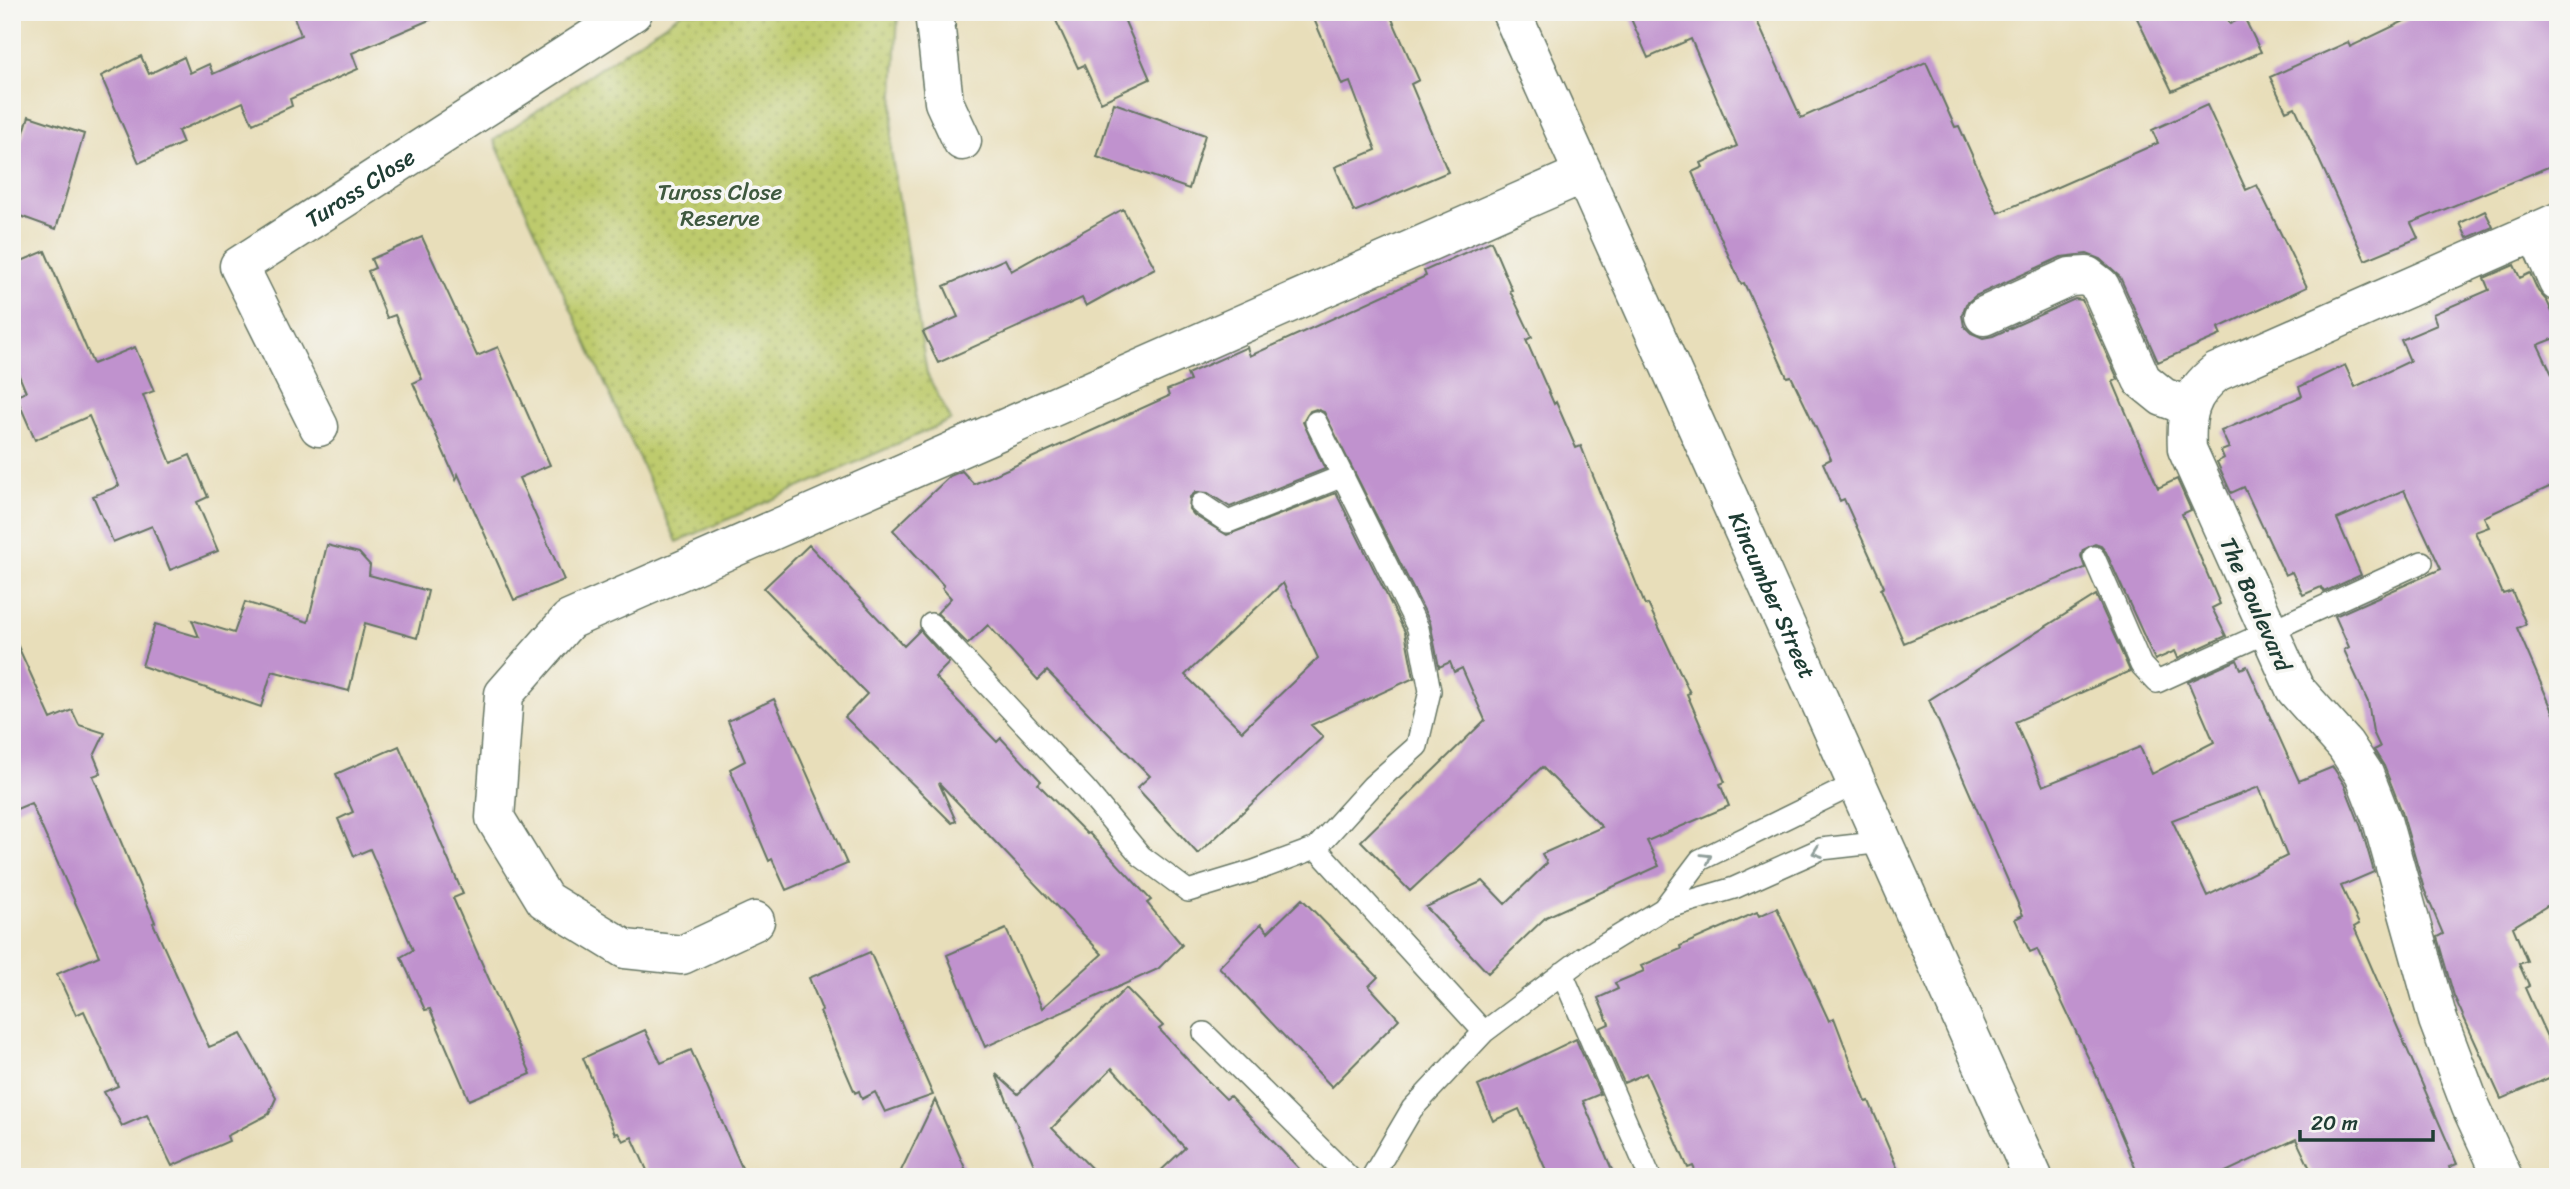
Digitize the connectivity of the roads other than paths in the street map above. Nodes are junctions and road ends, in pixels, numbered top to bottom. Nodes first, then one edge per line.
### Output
1 (633, 12) edge
2 (934, 12) edge
3 (1511, 12) edge
4 (962, 141) dead end
5 (1583, 174) junction
6 (2547, 227) edge
7 (2558, 282) edge
8 (1984, 316) dead end
9 (2189, 407) junction
10 (1316, 422) dead end
11 (319, 427) dead end
12 (1343, 476) junction
13 (1201, 504) dead end
14 (2094, 557) dead end
15 (2422, 562) dead end
16 (931, 624) dead end
17 (2267, 631) junction
18 (1857, 783) junction
19 (1884, 842) junction
20 (1316, 848) junction
21 (1663, 909) junction
22 (755, 921) dead end
23 (1562, 973) junction
24 (1484, 1032) junction
25 (1204, 1033) dead end
26 (1349, 1177) edge
27 (1372, 1177) edge
28 (1650, 1177) edge
29 (2033, 1177) edge
30 (2503, 1177) edge

1 - 11 street, Tuross Close
2 - 4 street
3 - 5 street, Kincumber Street
5 - 18 street, Kincumber Street
5 - 22 street
6 - 7 street
6 - 9 street
8 - 9 street
9 - 17 street, The Boulevard
10 - 12 lane
12 - 13 lane
12 - 20 lane
14 - 17 lane
15 - 17 lane
16 - 20 lane
17 - 30 street, The Boulevard
18 - 19 street, Kincumber Street
21 -> 18 lane
19 -> 21 lane
19 - 29 street, Kincumber Street
20 - 24 lane
21 - 23 lane
23 - 24 lane
23 - 28 lane
24 - 27 lane
25 - 26 lane

